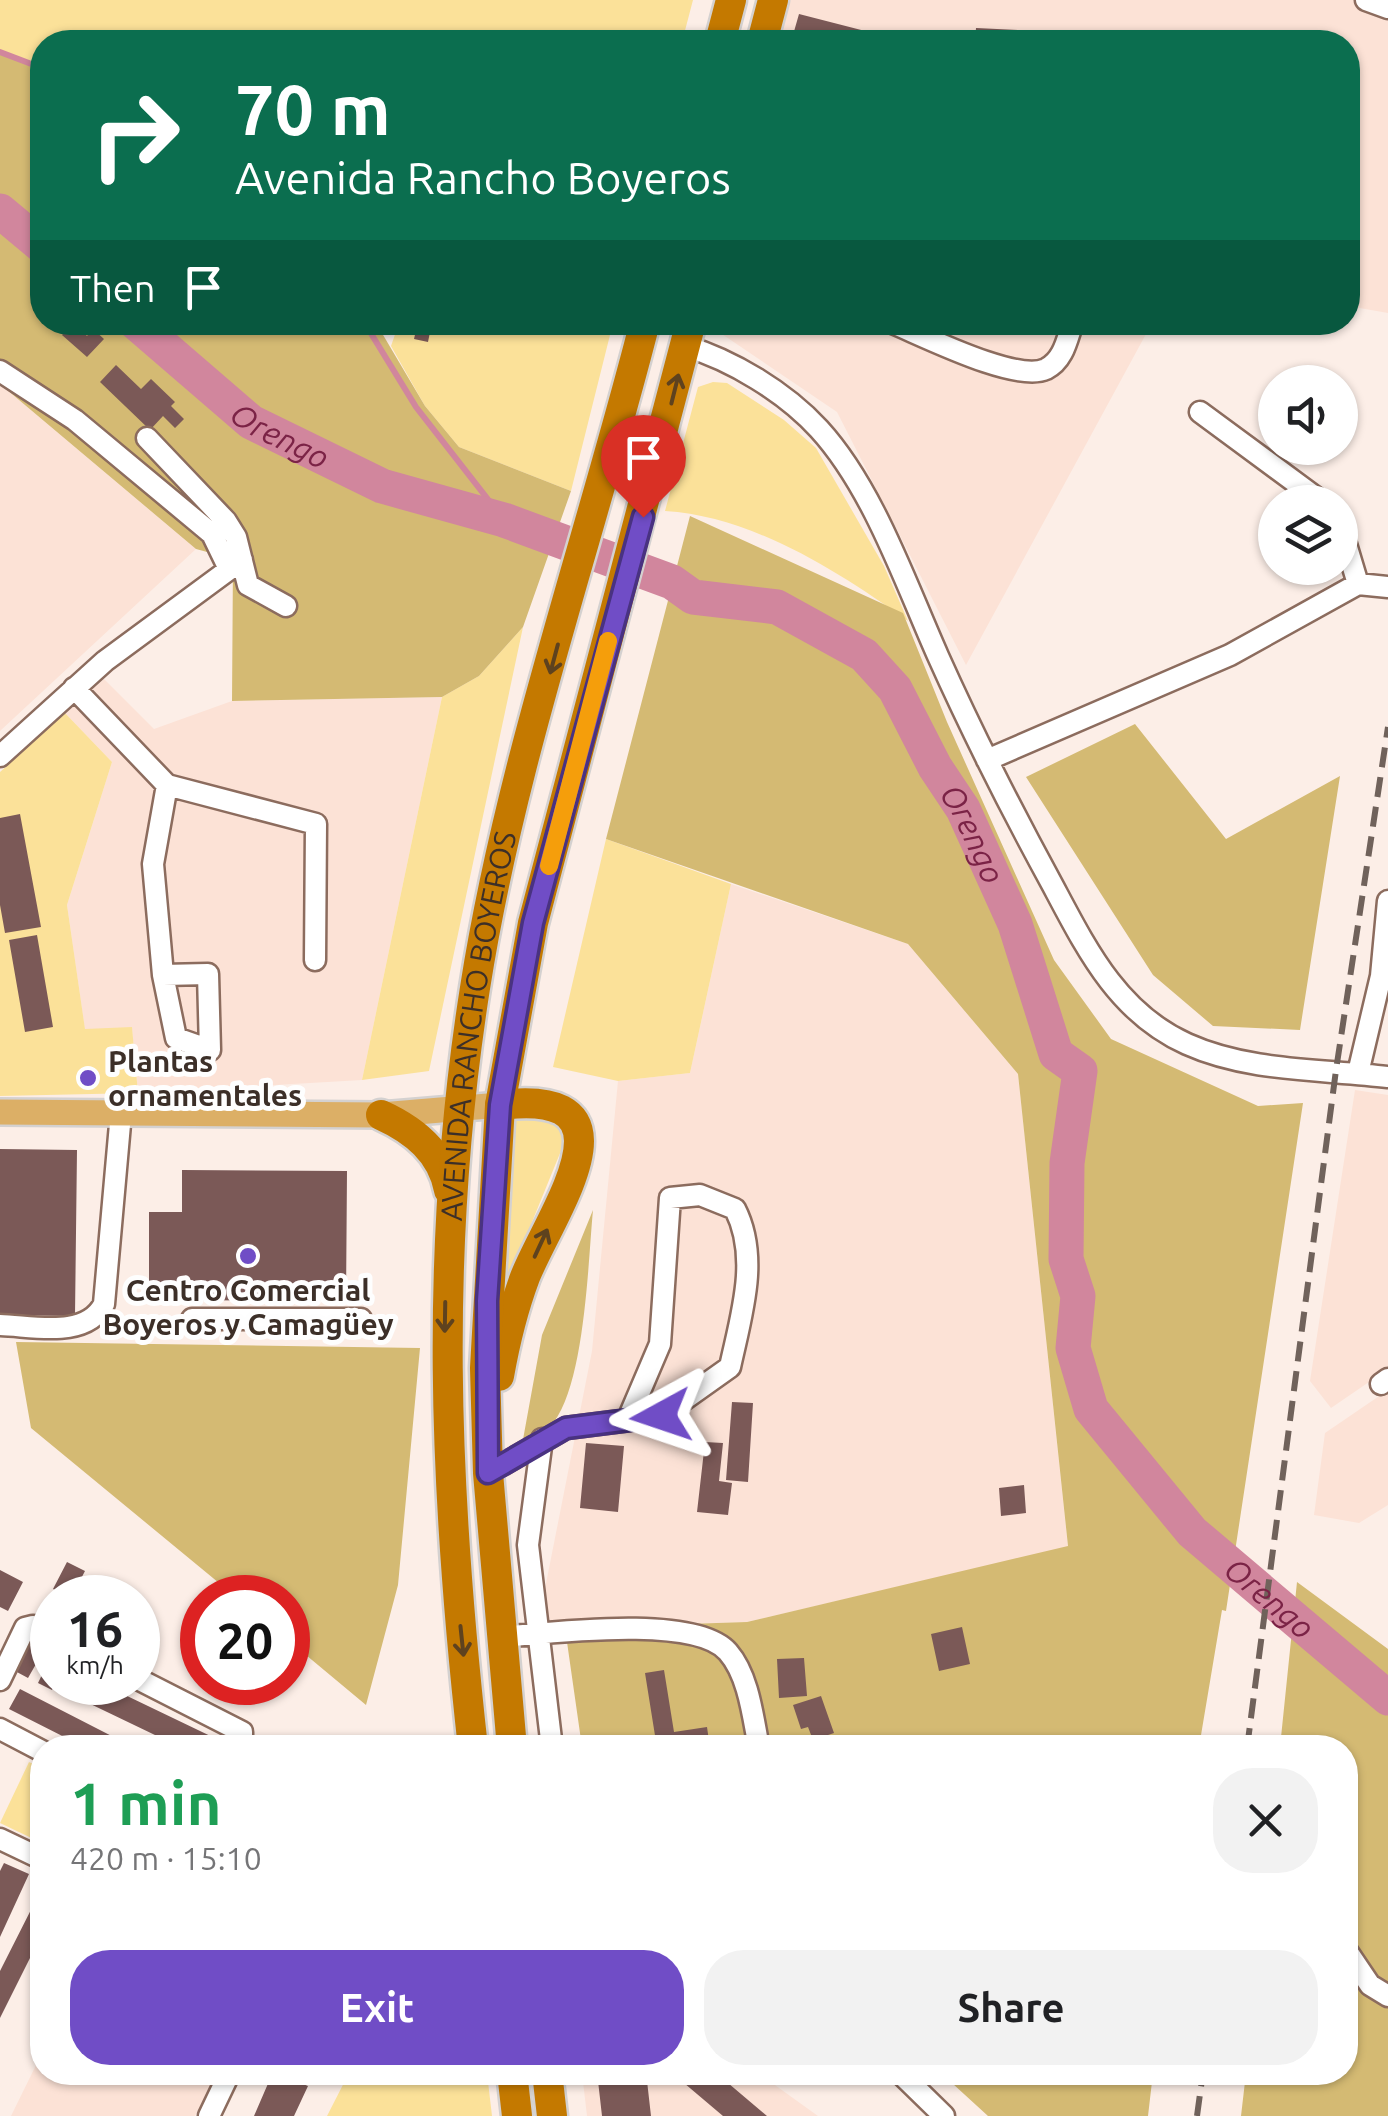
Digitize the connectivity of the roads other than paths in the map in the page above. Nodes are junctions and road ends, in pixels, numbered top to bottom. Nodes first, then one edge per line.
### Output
1 (731, 0) edge
2 (773, 0) edge
3 (1366, 0) edge
4 (1388, 8) edge
5 (723, 30) edge
6 (765, 30) edge
7 (642, 335) edge
8 (688, 335) edge
9 (689, 335) edge
10 (923, 335) edge
11 (1069, 335) edge
12 (0, 371) edge
13 (1200, 412) dead end
14 (146, 438) dead end
15 (1299, 485) edge
16 (235, 564) junction
17 (1358, 584) edge
18 (1356, 585) edge
19 (1388, 587) edge
20 (286, 606) dead end
21 (74, 688) junction
22 (0, 756) edge
23 (987, 760) junction
24 (166, 785) junction
25 (1388, 902) edge
26 (315, 960) dead end
27 (163, 976) dead end
28 (1358, 1073) junction
29 (1388, 1077) edge
30 (500, 1105) junction
31 (460, 1109) junction
32 (0, 1112) edge
33 (121, 1112) junction
34 (381, 1115) junction
35 (448, 1219) junction
36 (192, 1320) dead end
37 (361, 1320) dead end
38 (0, 1326) edge
39 (628, 1420) junction
40 (542, 1439) junction
41 (488, 1473) junction
42 (30, 1627) edge
43 (541, 1634) junction
44 (501, 1636) junction
45 (0, 1680) edge
46 (160, 1692) edge
47 (0, 1730) edge
48 (231, 1735) edge
49 (473, 1735) edge
50 (511, 1735) edge
51 (551, 1735) edge
52 (756, 1735) edge
53 (30, 1745) edge
54 (0, 1839) edge
55 (30, 1854) edge
56 (1358, 1967) edge
57 (1388, 1996) edge
58 (224, 2085) edge
59 (513, 2085) edge
60 (548, 2085) edge
61 (912, 2085) edge
62 (209, 2116) edge
63 (517, 2116) edge
64 (552, 2116) edge
65 (944, 2116) edge

1 - 5 highway
2 - 6 highway
3 - 4 street
7 -> 31 highway, AVENIDA RANCHO BOYEROS
30 -> 8 highway, AVENIDA RANCHO BOYEROS
9 - 23 street
10 - 11 street
12 - 16 street
13 - 15 street
14 - 16 street
16 - 20 street
16 - 21 street
17 - 19 street
18 - 23 street
21 - 22 street
21 - 24 street
23 - 28 street
24 - 26 street
24 - 27 street
25 - 28 street
28 - 29 street
30 - 31 main road
30 - 41 highway, AVENIDA RANCHO BOYEROS
41 -> 30 highway
31 - 34 main road
31 - 35 highway, AVENIDA RANCHO BOYEROS
32 - 33 main road
33 - 34 main road
33 - 38 street
34 - 35 highway
35 -> 49 highway, AVENIDA RANCHO BOYEROS
36 - 37 street
39 - 39 street
39 - 40 street
40 - 41 street
40 - 43 street
41 - 44 highway, AVENIDA RANCHO BOYEROS
42 - 45 street
43 - 44 street
43 - 51 street
43 - 52 street
44 - 50 highway, AVENIDA RANCHO BOYEROS
46 - 48 street
47 - 53 street
54 - 55 street
56 - 57 street
58 - 62 street
59 - 63 highway
60 - 64 highway
61 - 65 street

